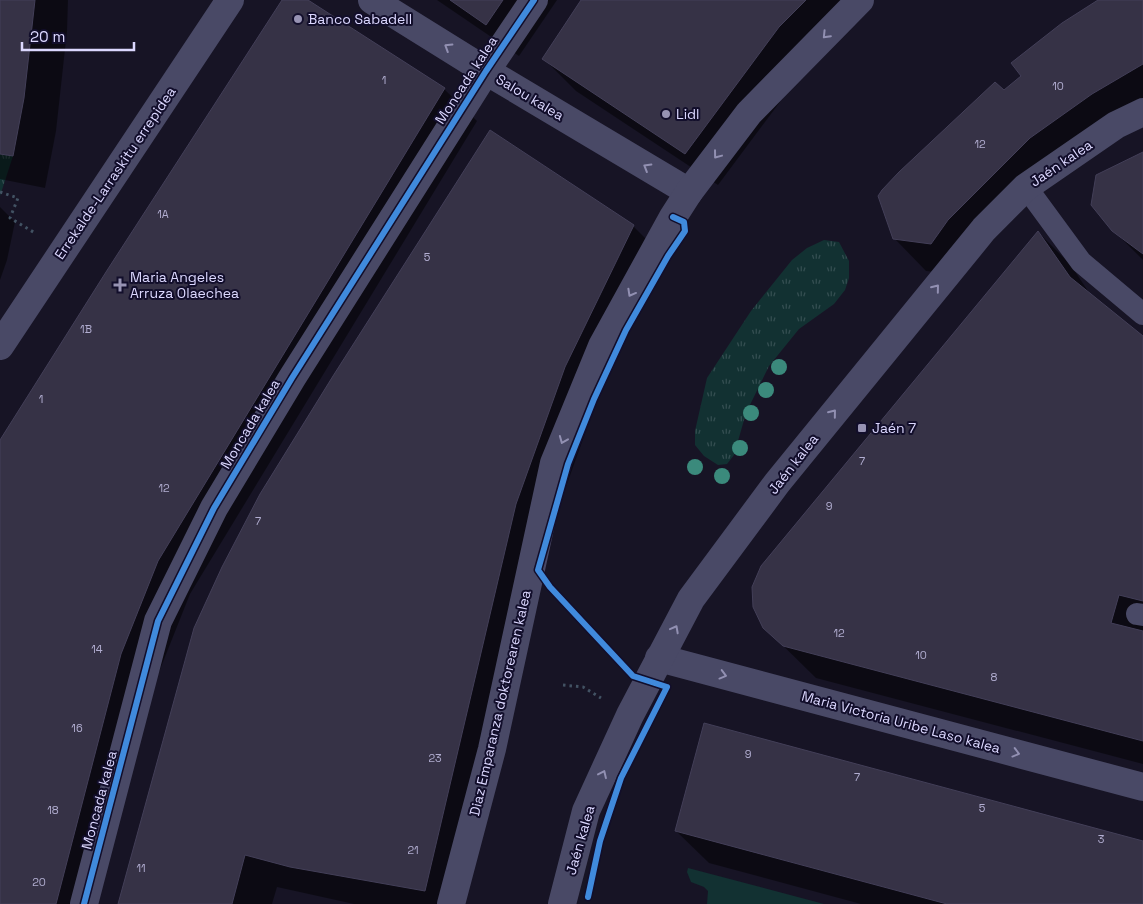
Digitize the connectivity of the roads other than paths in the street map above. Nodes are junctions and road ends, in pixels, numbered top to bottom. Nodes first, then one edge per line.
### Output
1 (230, 0) edge
2 (372, 0) edge
3 (534, 0) edge
4 (860, 0) edge
5 (486, 71) junction
6 (1143, 112) edge
7 (1026, 187) junction
8 (689, 192) junction
9 (1143, 314) edge
10 (0, 346) edge
11 (659, 658) junction
12 (1143, 787) edge
13 (84, 904) edge
14 (451, 904) edge
15 (562, 904) edge

1 - 10 street, Errekalde-Larraskitu errepidea
5 -> 2 street, Salou kalea
3 - 5 street, Moncada kalea
4 -> 8 street, Diaz Emparanza doktorearen kalea
8 -> 5 street, Salou kalea
5 - 13 street, Moncada kalea
6 - 7 street, Jaén kalea
7 - 9 lane
11 -> 7 street, Jaén kalea
8 -> 14 street, Diaz Emparanza doktorearen kalea
11 -> 12 street, Maria Victoria Uribe Laso kalea
15 -> 11 street, Jaén kalea

